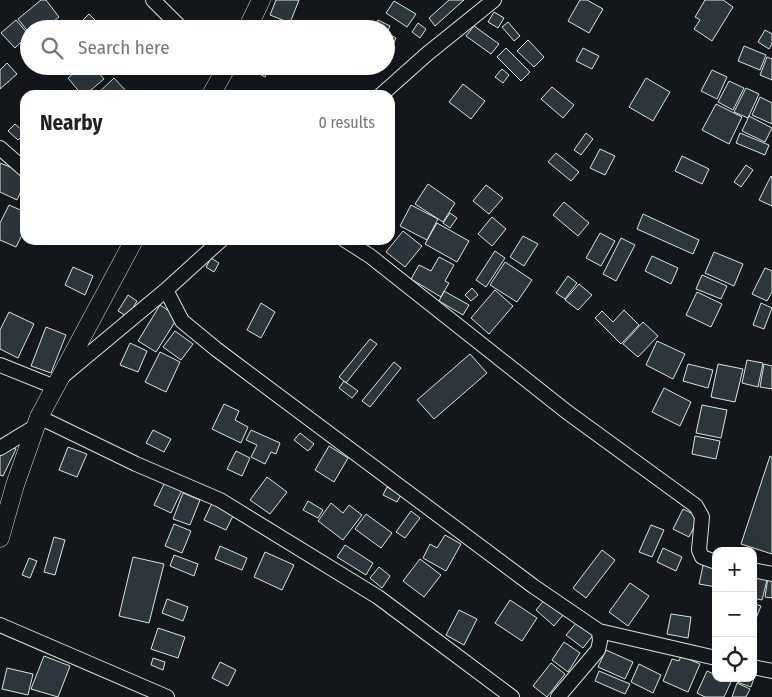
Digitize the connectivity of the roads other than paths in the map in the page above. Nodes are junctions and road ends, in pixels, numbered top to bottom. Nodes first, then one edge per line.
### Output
1 (153, 0) edge
2 (261, 0) edge
3 (494, 0) edge
4 (173, 20) edge
5 (251, 20) edge
6 (221, 75) edge
7 (213, 90) edge
8 (387, 90) edge
9 (0, 148) edge
10 (20, 166) edge
11 (131, 245) edge
12 (216, 245) edge
13 (353, 245) edge
14 (166, 290) junction
15 (0, 365) edge
16 (58, 382) junction
17 (38, 422) junction
18 (0, 448) edge
19 (0, 538) edge
20 (712, 561) edge
21 (757, 571) edge
22 (772, 574) edge
23 (0, 625) edge
24 (599, 631) junction
25 (712, 657) edge
26 (757, 668) edge
27 (772, 671) edge
28 (167, 697) edge
29 (512, 697) edge
30 (558, 697) edge

1 - 4 street
2 - 5 street
3 - 8 street
6 - 7 street
9 - 10 street
11 - 16 street
12 - 14 street
13 - 20 street
14 - 16 street
14 - 24 street
15 - 16 street
16 - 17 street
17 - 18 street
17 - 19 street
17 - 29 street
21 - 22 street
23 - 28 street
24 - 25 street
24 - 30 street
26 - 27 street

